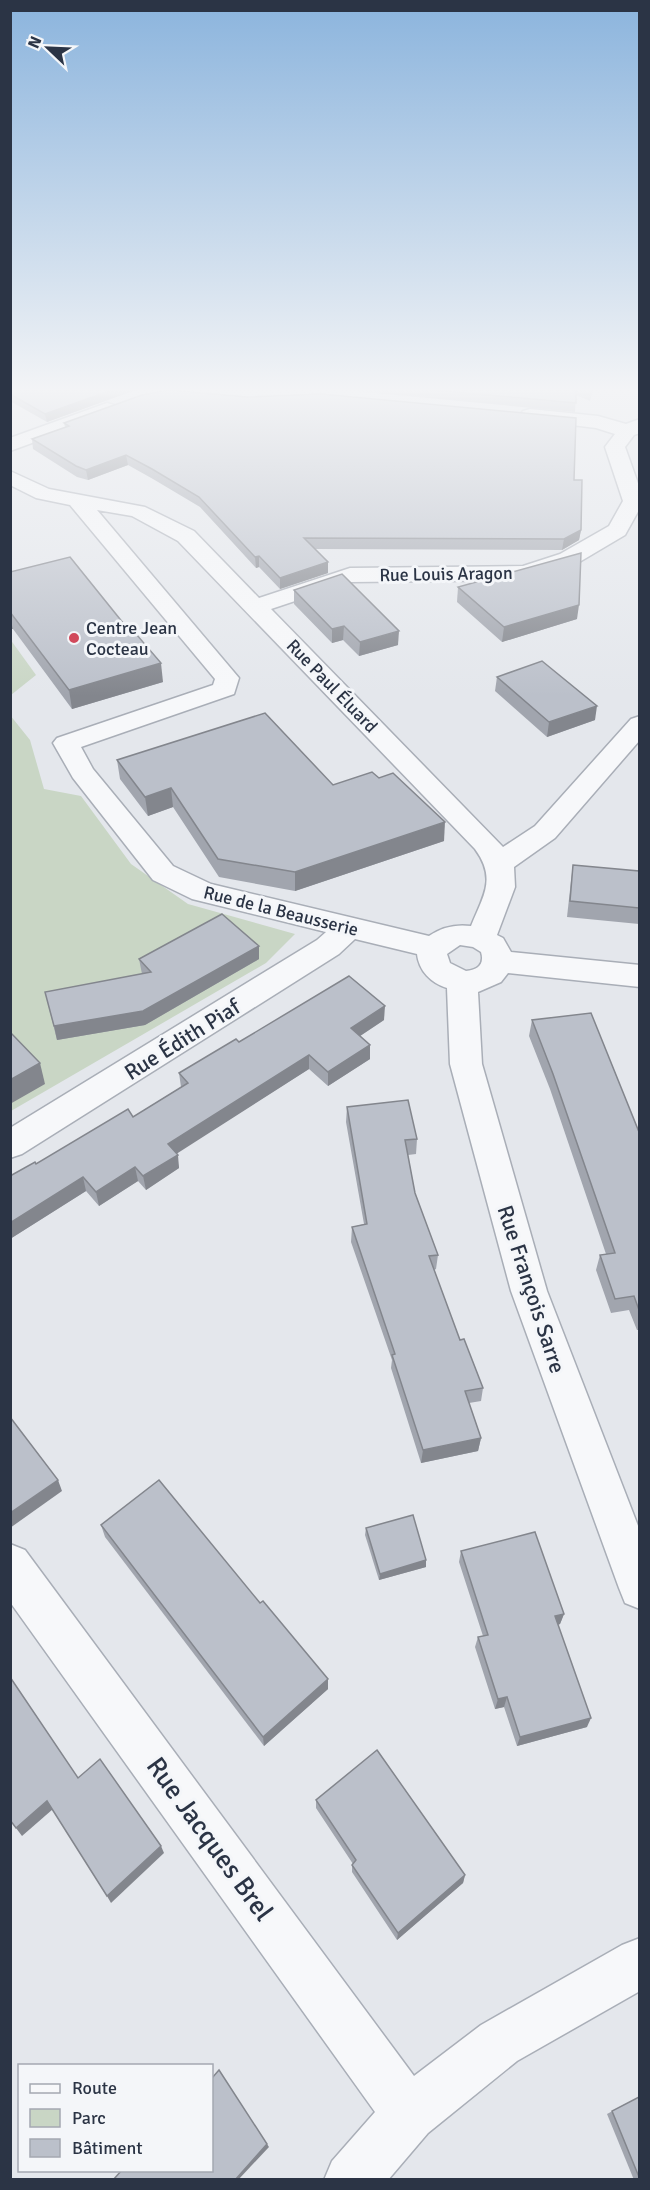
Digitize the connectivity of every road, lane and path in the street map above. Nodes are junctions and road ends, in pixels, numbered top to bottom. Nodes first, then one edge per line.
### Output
1 (40, 492) edge
2 (630, 492) edge
3 (78, 501) junction
4 (255, 607) junction
5 (639, 724) edge
6 (500, 862) junction
7 (350, 928) junction
8 (435, 948) junction
9 (490, 950) junction
10 (639, 976) edge
11 (462, 981) junction
12 (10, 1144) edge
13 (10, 1565) edge
14 (639, 1588) edge
15 (639, 1963) edge
16 (409, 2114) junction
17 (351, 2180) edge

1 - 3 street
2 - 4 street, Rue Louis Aragon
3 - 4 street, Rue Paul Éluard
3 - 7 street, Rue de la Beausserie
4 - 6 street, Rue Paul Éluard
5 - 6 street
6 - 9 street
7 - 8 street, Rue de la Beausserie
7 - 12 street, Rue Édith Piaf
8 - 9 street
8 - 11 street
9 - 10 street
9 - 11 street
11 - 14 street, Rue François Sarre
13 - 16 street, Rue Jacques Brel
15 - 16 street
16 - 17 street

